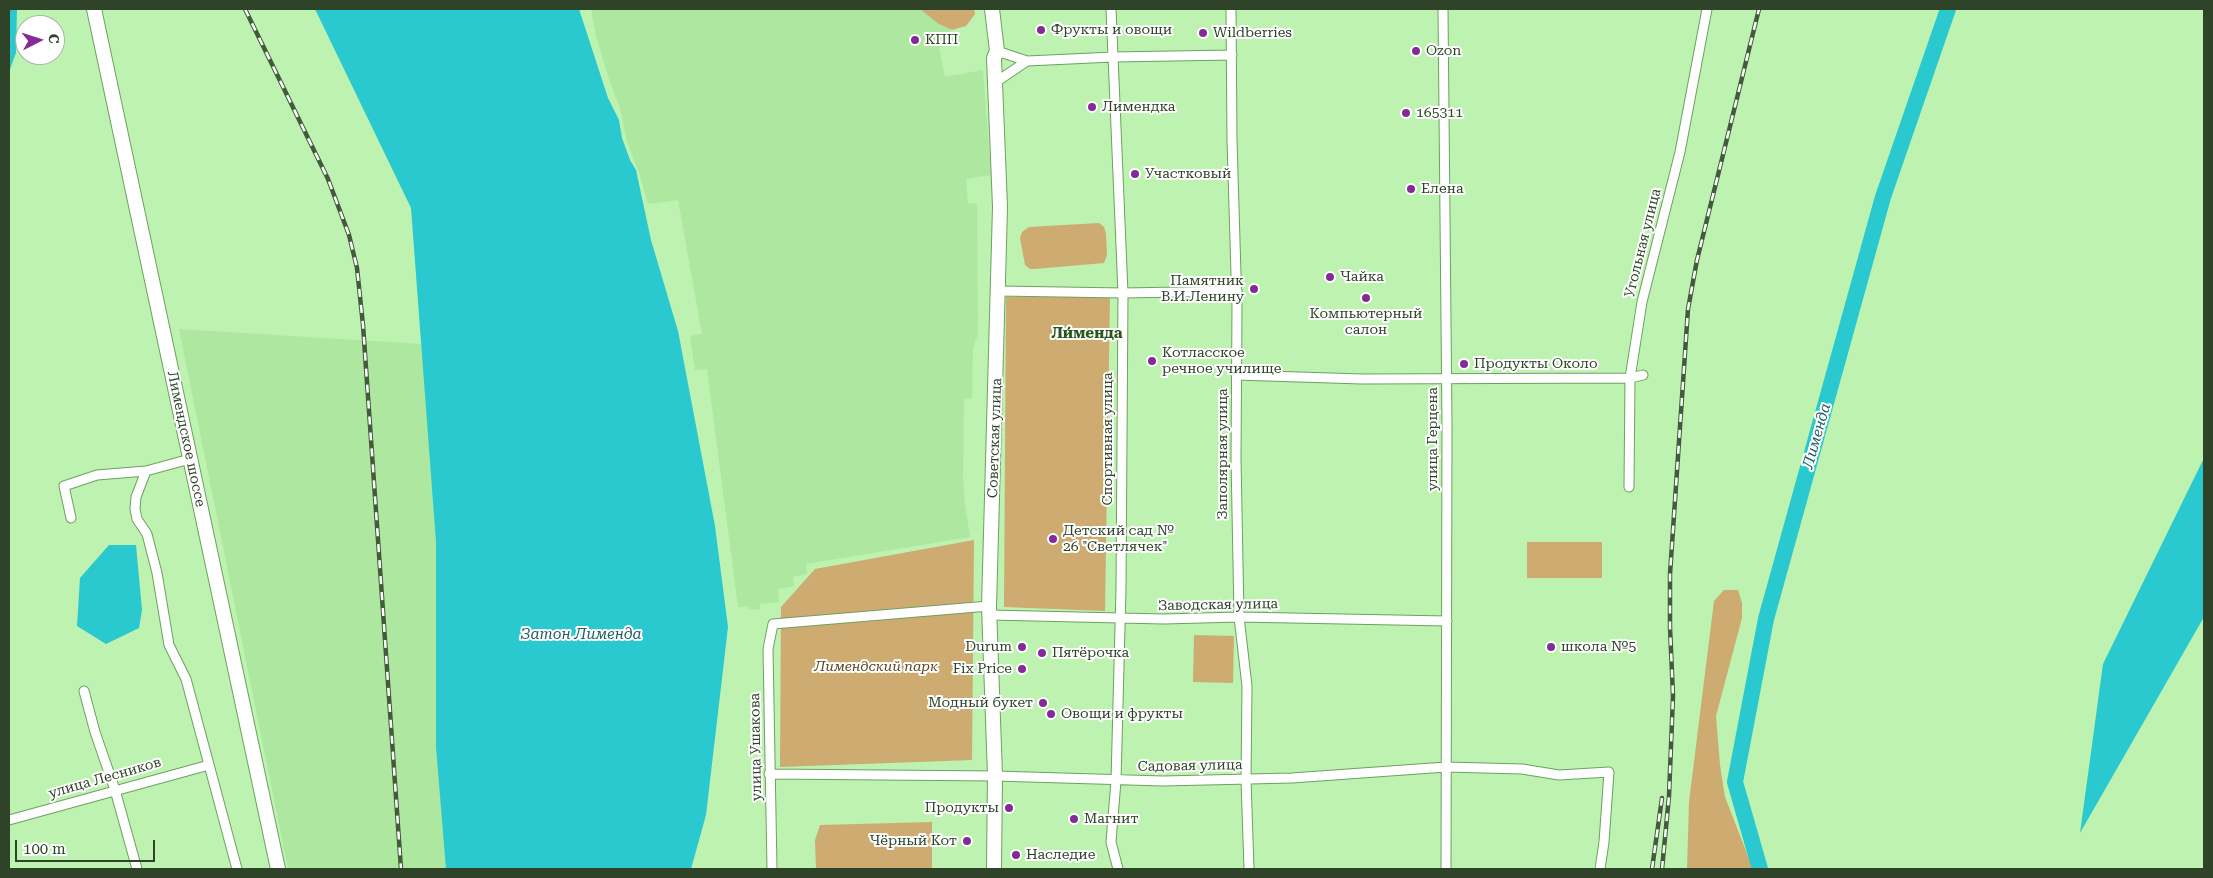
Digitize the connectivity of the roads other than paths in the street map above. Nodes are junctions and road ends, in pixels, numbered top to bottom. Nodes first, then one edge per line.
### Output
1 (94, 9) edge
2 (992, 9) edge
3 (1111, 9) edge
4 (1232, 9) edge
5 (1443, 9) edge
6 (1707, 9) edge
7 (997, 51) junction
8 (1232, 55) junction
9 (1113, 56) junction
10 (1027, 61) junction
11 (996, 82) junction
12 (999, 291) junction
13 (1236, 291) junction
14 (1123, 293) junction
15 (1236, 375) junction
16 (1644, 375) dead end
17 (1446, 377) junction
18 (1630, 378) junction
19 (190, 459) junction
20 (146, 471) junction
21 (1629, 487) dead end
22 (71, 518) dead end
23 (989, 610) junction
24 (1239, 617) junction
25 (1120, 619) junction
26 (1446, 621) junction
27 (773, 624) joint
28 (84, 692) dead end
29 (209, 765) junction
30 (1446, 767) junction
31 (769, 774) junction
32 (995, 776) junction
33 (1246, 780) junction
34 (1116, 781) junction
35 (116, 790) junction
36 (9, 820) edge
37 (137, 869) edge
38 (237, 869) edge
39 (278, 869) edge
40 (772, 869) edge
41 (994, 869) edge
42 (1118, 869) edge
43 (1249, 869) edge
44 (1446, 869) edge
45 (1600, 869) edge

1 - 19 main road, Лимендское шоссе
2 - 7 main road, Советская улица
3 - 9 street, Спортивная улица
4 - 8 street, Заполярная улица
5 - 17 street, улица Герцена
6 - 18 street, Угольная улица
7 - 10 street
7 - 11 main road, Советская улица
8 - 9 street
8 - 13 street, Заполярная улица
9 - 10 street
9 - 14 street, Спортивная улица
10 - 11 street
11 - 12 main road, Советская улица
12 - 14 street
12 - 23 main road, Советская улица
13 - 14 street
13 - 15 street, Заполярная улица
14 - 25 street, Спортивная улица
15 - 17 street
15 - 24 street, Заполярная улица
16 - 18 street
17 - 18 street
17 - 26 street, улица Герцена
18 - 21 street, Угольная улица
19 - 20 street
19 - 39 main road, Лимендское шоссе
20 - 22 street
20 - 29 street
23 - 25 street, Заводская улица
23 - 27 street, Заводская улица
23 - 32 main road, Советская улица
24 - 25 street, Заводская улица
24 - 26 street, Заводская улица
24 - 33 street, Заполярная улица
25 - 34 street, Спортивная улица
26 - 30 street, улица Герцена
27 - 31 street, улица Ушакова
28 - 35 street
29 - 35 street, улица Лесников
29 - 38 street
30 - 33 street, Садовая улица
30 - 44 street, улица Герцена
30 - 45 street, Садовая улица
31 - 32 street, Садовая улица
31 - 40 street, улица Ушакова
32 - 34 street, Садовая улица
32 - 41 main road, Советская улица
33 - 34 street, Садовая улица
33 - 43 street, Заполярная улица
34 - 42 street, Спортивная улица
35 - 36 street, улица Лесников
35 - 37 street

